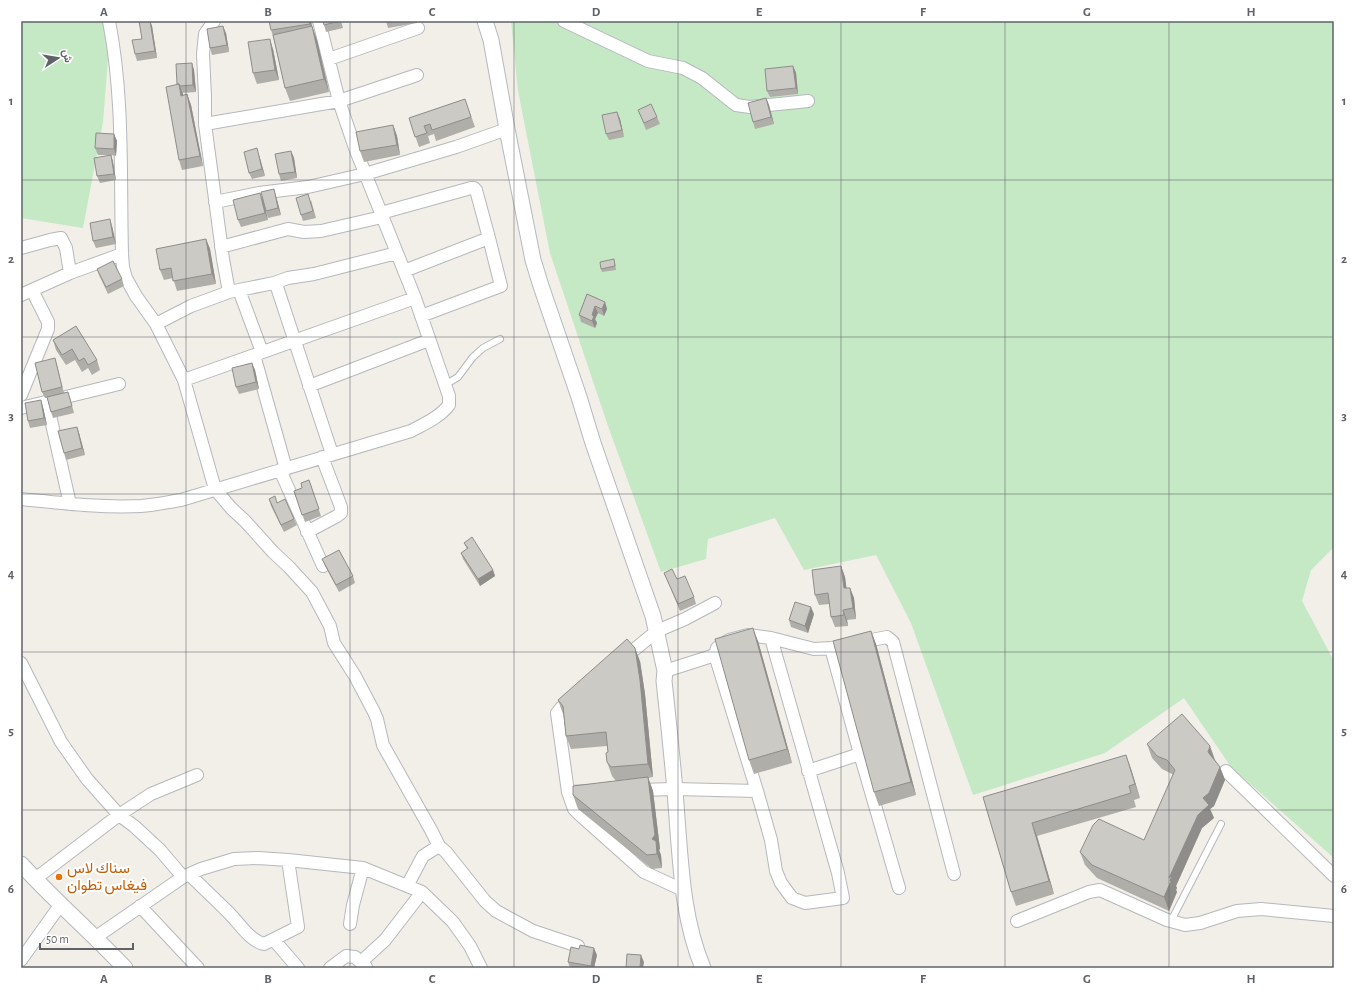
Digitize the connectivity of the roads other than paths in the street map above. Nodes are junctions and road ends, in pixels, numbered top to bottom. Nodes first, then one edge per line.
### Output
1 (109, 21) edge
2 (214, 21) edge
3 (319, 21) edge
4 (485, 21) edge
5 (492, 21) edge
6 (564, 21) edge
7 (418, 28) dead end
8 (491, 40) junction
9 (329, 59) junction
10 (417, 74) dead end
11 (339, 101) junction
12 (808, 101) dead end
13 (205, 124) junction
14 (507, 129) junction
15 (365, 174) junction
16 (215, 202) junction
17 (381, 215) junction
18 (489, 238) junction
19 (221, 247) junction
20 (21, 248) edge
21 (397, 253) junction
22 (122, 254) junction
23 (404, 271) junction
24 (70, 273) junction
25 (274, 283) junction
26 (234, 291) junction
27 (26, 293) edge
28 (415, 298) junction
29 (421, 316) junction
30 (156, 324) junction
31 (500, 339) dead end
32 (295, 340) junction
33 (430, 340) junction
34 (258, 354) junction
35 (184, 380) junction
36 (119, 384) dead end
37 (445, 385) junction
38 (309, 386) junction
39 (21, 395) edge
40 (47, 402) junction
41 (21, 408) edge
42 (327, 456) junction
43 (283, 469) junction
44 (215, 489) junction
45 (21, 499) edge
46 (70, 504) junction
47 (307, 532) junction
48 (323, 566) edge
49 (715, 603) dead end
50 (657, 632) junction
51 (771, 638) junction
52 (831, 648) junction
53 (715, 655) junction
54 (21, 663) edge
55 (615, 665) edge
56 (665, 671) junction
57 (585, 689) edge
58 (860, 754) junction
59 (808, 771) junction
60 (1226, 771) dead end
61 (197, 776) dead end
62 (675, 789) junction
63 (622, 790) edge
64 (599, 791) edge
65 (757, 791) junction
66 (568, 792) junction
67 (119, 815) junction
68 (1221, 824) dead end
69 (439, 846) junction
70 (288, 860) junction
71 (21, 864) edge
72 (363, 868) junction
73 (954, 874) dead end
74 (186, 876) junction
75 (1334, 876) edge
76 (35, 879) junction
77 (407, 886) junction
78 (899, 888) dead end
79 (683, 890) junction
80 (422, 892) junction
81 (61, 904) junction
82 (140, 906) junction
83 (1334, 916) edge
84 (1017, 921) dead end
85 (1171, 921) junction
86 (350, 924) dead end
87 (96, 937) junction
88 (274, 940) junction
89 (578, 946) edge
90 (21, 960) edge
91 (364, 965) edge
92 (125, 968) edge
93 (198, 968) edge
94 (298, 968) edge
95 (330, 968) edge
96 (480, 968) edge
97 (703, 968) edge

1 - 22 street
2 - 13 street
3 - 9 street
4 - 8 street
5 - 8 street
6 - 12 street
7 - 9 street
8 - 14 street
9 - 11 street
10 - 11 street
11 - 13 street
11 - 15 street
13 - 16 street
14 - 15 street
14 - 50 street
15 - 16 street
15 - 17 street
16 - 19 street
17 - 18 street
17 - 19 street
17 - 21 street
18 - 23 street
18 - 29 street
19 - 26 street
20 - 24 street
21 - 23 street
21 - 25 street
22 - 24 street
22 - 30 street
23 - 28 street
24 - 27 street
25 - 26 street
25 - 32 street
26 - 30 street
26 - 34 street
27 - 39 street
28 - 29 street
28 - 32 street
29 - 33 street
30 - 35 street
31 - 37 lane
32 - 34 street
32 - 38 street
33 - 37 street
33 - 38 street
34 - 35 street
34 - 43 street
35 - 44 street
36 - 40 street
37 - 42 street
38 - 42 street
40 - 41 street
40 - 46 street
42 - 43 street
42 - 47 street
43 - 44 street
43 - 47 street
44 - 46 street
44 - 69 street
45 - 46 street
47 - 48 street
49 - 50 street
50 - 55 street
50 - 56 street
51 - 52 street
51 - 53 street
51 - 59 street
52 - 58 street
52 - 73 street
53 - 56 street
53 - 65 street
54 - 67 street
56 - 62 street
57 - 66 street
58 - 59 street
58 - 78 street
59 - 65 street
60 - 75 street
61 - 67 street
62 - 63 street
62 - 65 street
62 - 79 street
64 - 66 street
66 - 79 street
67 - 74 street
67 - 76 street
68 - 85 lane
69 - 77 street
69 - 89 street
70 - 72 street
70 - 74 street
70 - 88 street
71 - 76 street
72 - 77 street
72 - 86 street
74 - 82 street
74 - 88 street
76 - 81 street
77 - 80 street
79 - 97 street
80 - 91 street
80 - 96 street
81 - 87 street
81 - 90 street
82 - 87 street
82 - 93 street
83 - 85 street
84 - 85 street
87 - 92 street
88 - 94 street
91 - 95 street

